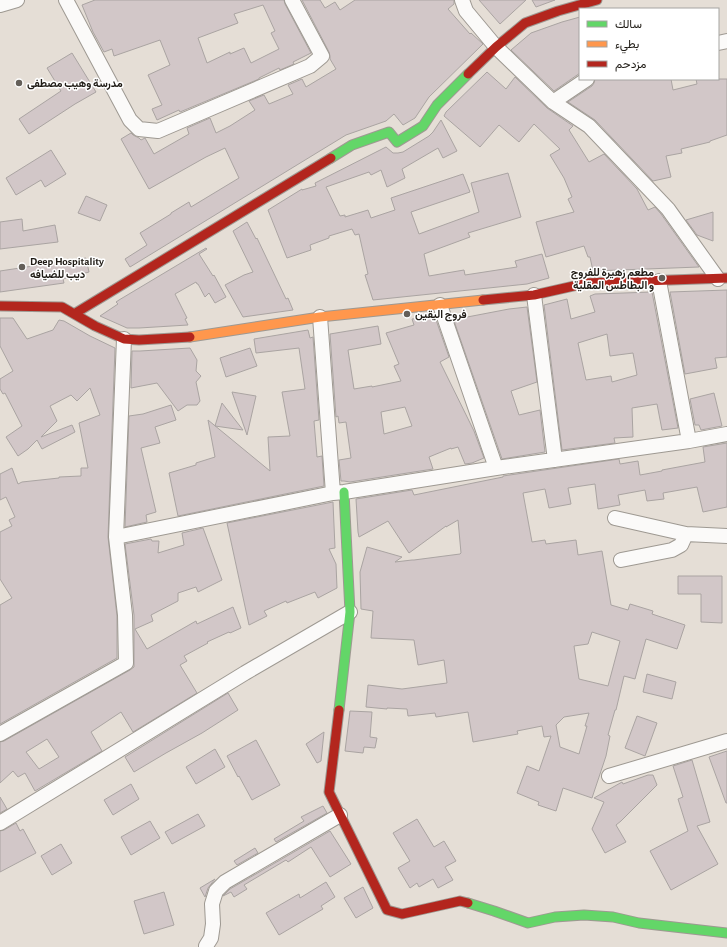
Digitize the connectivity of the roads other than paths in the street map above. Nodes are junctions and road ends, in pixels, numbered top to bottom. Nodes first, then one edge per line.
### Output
1 (17, 0) edge
2 (66, 0) edge
3 (292, 0) edge
4 (462, 0) edge
5 (597, 0) edge
6 (0, 5) edge
7 (496, 47) junction
8 (586, 80) edge
9 (553, 102) junction
10 (723, 279) edge
11 (659, 281) junction
12 (534, 295) junction
13 (440, 305) junction
14 (0, 306) edge
15 (74, 314) junction
16 (320, 317) junction
17 (124, 339) junction
18 (727, 434) edge
19 (689, 441) junction
20 (555, 460) junction
21 (496, 468) junction
22 (339, 492) junction
23 (615, 518) dead end
24 (686, 534) junction
25 (727, 536) edge
26 (116, 538) junction
27 (621, 560) dead end
28 (350, 612) junction
29 (0, 734) edge
30 (727, 741) edge
31 (609, 776) dead end
32 (340, 815) junction
33 (0, 823) edge
34 (727, 933) edge
35 (206, 946) dead end

1 - 6 street
2 - 3 street
4 - 7 street
5 - 7 street
7 - 9 street
7 - 15 street
8 - 9 street
9 - 10 street
10 - 11 street
11 - 12 street
11 - 19 street
12 - 13 street
12 - 20 street
13 - 16 street
13 - 21 street
14 - 15 street
15 - 17 street
16 - 17 street
16 - 22 street
17 - 26 street
18 - 19 street
19 - 20 street
20 - 21 street
21 - 22 street
22 - 26 street
22 - 28 street
23 - 24 street
24 - 25 street
24 - 27 street
26 - 29 street
28 - 32 street
28 - 33 street
30 - 31 street
32 - 34 street
32 - 35 street

